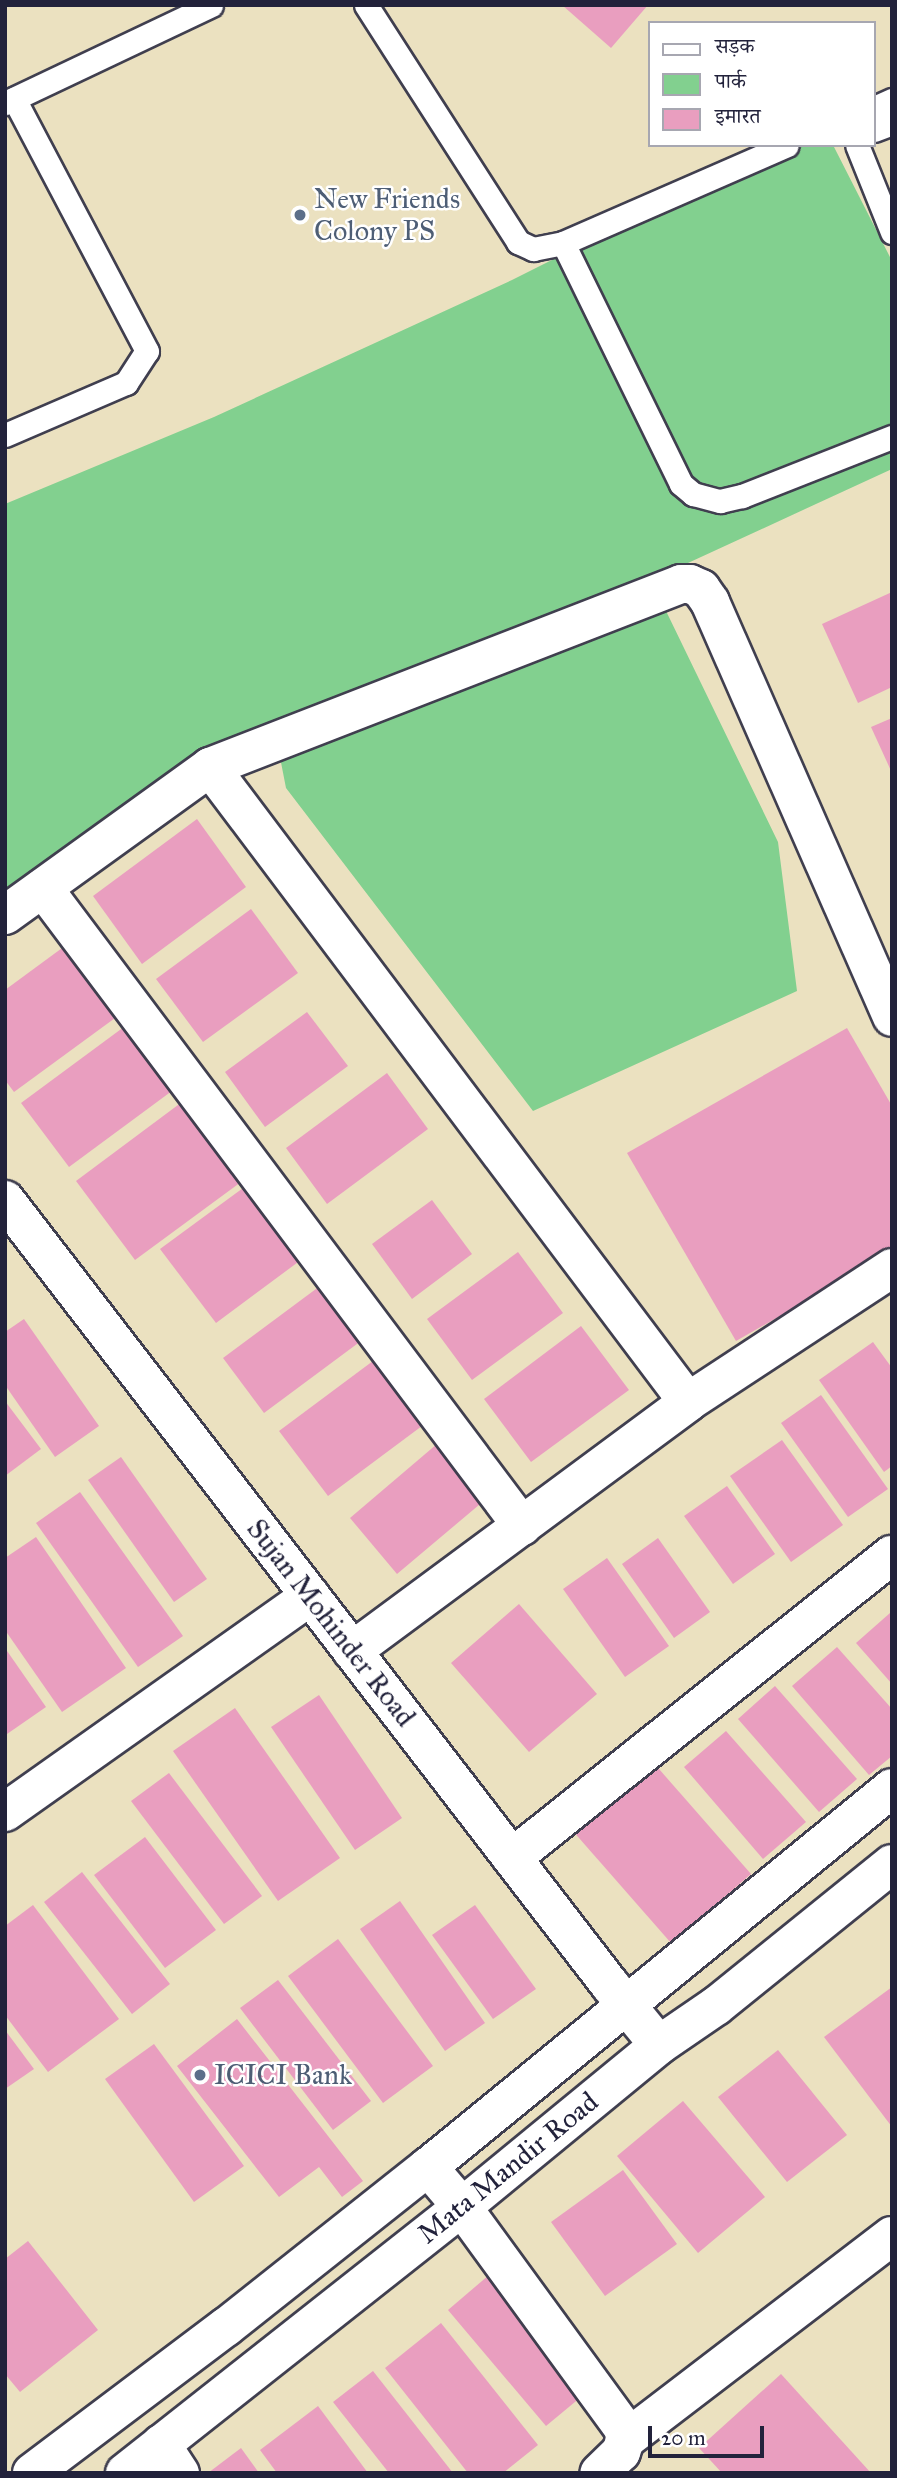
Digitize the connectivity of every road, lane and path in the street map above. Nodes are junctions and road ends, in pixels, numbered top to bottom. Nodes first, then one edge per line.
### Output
1 (211, 5) edge
2 (366, 5) edge
3 (892, 100) edge
4 (10, 101) edge
5 (876, 107) edge
6 (782, 147) edge
7 (858, 147) edge
8 (892, 232) edge
9 (563, 243) junction
10 (5, 435) edge
11 (892, 437) edge
12 (210, 767) junction
13 (43, 888) junction
14 (5, 915) edge
15 (892, 1017) edge
16 (8, 1209) edge
17 (892, 1268) edge
18 (688, 1402) junction
19 (522, 1526) junction
20 (892, 1555) edge
21 (310, 1596) junction
22 (352, 1651) junction
23 (892, 1788) edge
24 (5, 1812) edge
25 (512, 1858) junction
26 (892, 1864) edge
27 (625, 2005) junction
28 (659, 2045) junction
29 (428, 2167) junction
30 (462, 2207) junction
31 (892, 2236) edge
32 (625, 2440) junction
33 (171, 2458) edge
34 (32, 2473) edge
35 (125, 2473) edge
36 (599, 2473) edge

1 - 4 lane
2 - 9 lane
3 - 5 lane
4 - 10 lane
6 - 9 lane
7 - 8 lane
9 - 11 lane
12 - 13 street
12 - 15 street
12 - 18 street
13 - 14 street
13 - 19 street
16 - 21 street, Sujan Mohinder Road
17 - 18 street
18 - 19 street
19 - 22 street
20 - 25 street
21 - 22 street, Sujan Mohinder Road
21 - 24 street
22 - 25 street, Sujan Mohinder Road
23 - 27 street
25 - 27 street, Sujan Mohinder Road
26 - 28 street, Mata Mandir Road
27 - 28 street, Sujan Mohinder Road
27 - 29 street
28 - 30 street, Mata Mandir Road
29 - 30 street
29 - 34 street
30 - 32 street
30 - 33 street, Mata Mandir Road
31 - 32 street
32 - 36 street
33 - 35 street, Mata Mandir Road

